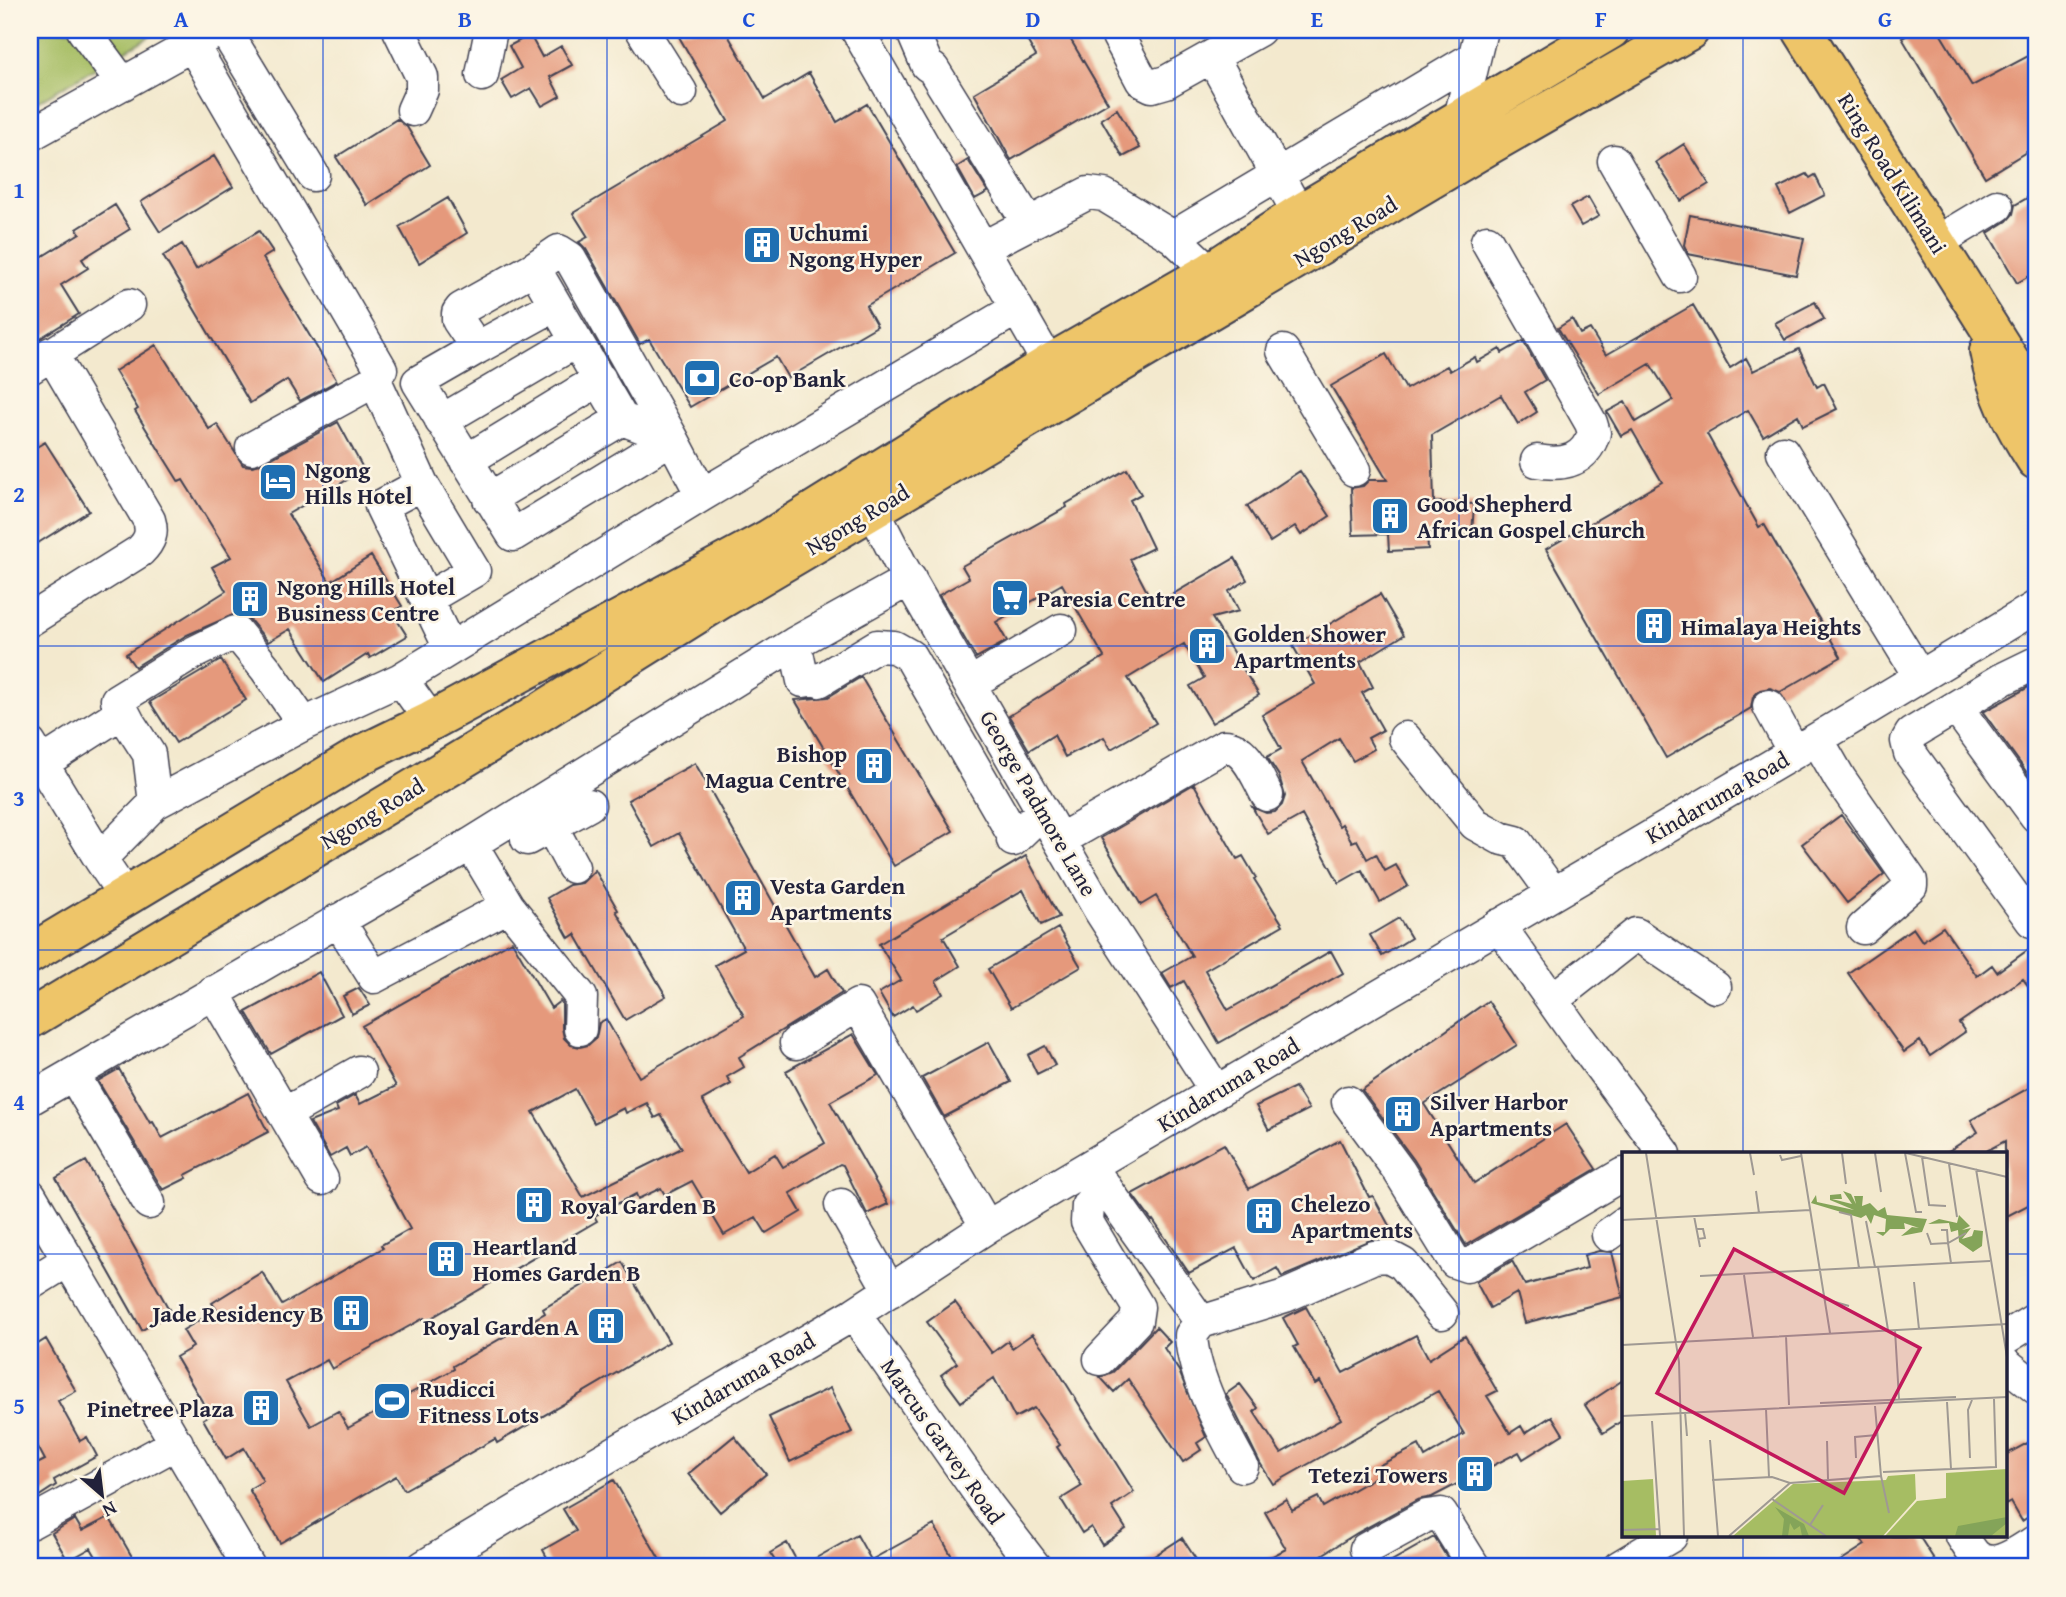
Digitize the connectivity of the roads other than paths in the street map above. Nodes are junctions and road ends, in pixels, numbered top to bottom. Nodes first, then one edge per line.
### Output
1 (83, 30) edge
2 (225, 30) edge
3 (399, 30) edge
4 (491, 30) edge
5 (642, 30) edge
6 (858, 30) edge
7 (912, 30) edge
8 (1259, 30) edge
9 (1610, 30) edge
10 (1690, 30) edge
11 (1802, 30) edge
12 (1118, 36) dead end
13 (206, 38) edge
14 (1477, 44) edge
15 (1212, 57) junction
16 (482, 75) dead end
17 (123, 84) junction
18 (681, 92) dead end
19 (412, 110) dead end
20 (1460, 118) junction
21 (30, 135) edge
22 (1614, 162) dead end
23 (313, 174) dead end
24 (1278, 176) junction
25 (1997, 206) dead end
26 (1299, 214) junction
27 (1029, 224) junction
28 (1173, 237) junction
29 (1486, 241) dead end
30 (1937, 242) junction
31 (984, 247) junction
32 (534, 268) junction
33 (1210, 272) junction
34 (1680, 276) dead end
35 (129, 305) dead end
36 (555, 305) junction
37 (1016, 309) junction
38 (1983, 317) junction
39 (577, 341) junction
40 (477, 348) junction
41 (1283, 351) dead end
42 (40, 361) edge
43 (1049, 364) junction
44 (381, 369) dead end
45 (600, 379) junction
46 (2036, 402) edge
47 (622, 419) junction
48 (441, 421) junction
49 (672, 438) junction
50 (252, 448) dead end
51 (1783, 452) dead end
52 (2036, 460) edge
53 (466, 461) junction
54 (1537, 461) dead end
55 (1354, 470) dead end
56 (422, 484) junction
57 (702, 495) junction
58 (489, 499) junction
59 (873, 510) junction
60 (909, 579) junction
61 (426, 599) junction
62 (2036, 607) edge
63 (30, 620) edge
64 (1061, 630) dead end
65 (795, 643) junction
66 (450, 648) junction
67 (2036, 663) edge
68 (1920, 677) junction
69 (401, 678) junction
70 (971, 683) junction
71 (1769, 706) dead end
72 (1956, 707) junction
73 (122, 712) junction
74 (431, 721) junction
75 (304, 724) junction
76 (1405, 738) dead end
77 (1805, 746) junction
78 (36, 754) edge
79 (363, 754) junction
80 (1267, 794) dead end
81 (155, 803) junction
82 (390, 803) junction
83 (589, 806) dead end
84 (1043, 811) junction
85 (2036, 816) edge
86 (538, 822) junction
87 (1060, 840) junction
88 (471, 844) junction
89 (100, 859) junction
90 (573, 867) dead end
91 (1553, 893) junction
92 (125, 896) junction
93 (508, 906) junction
94 (338, 920) junction
95 (2036, 921) edge
96 (1499, 925) junction
97 (1863, 928) dead end
98 (30, 954) edge
99 (1716, 987) dead end
100 (214, 992) junction
101 (1552, 1000) junction
102 (30, 1019) edge
103 (580, 1029) dead end
104 (796, 1044) dead end
105 (359, 1072) dead end
106 (73, 1074) junction
107 (1216, 1091) junction
108 (30, 1099) edge
109 (1348, 1102) dead end
110 (284, 1114) junction
111 (1660, 1152) edge
112 (1622, 1175) edge
113 (1097, 1176) junction
114 (322, 1179) dead end
115 (30, 1195) edge
116 (149, 1203) dead end
117 (841, 1205) dead end
118 (988, 1227) junction
119 (68, 1261) junction
120 (30, 1284) edge
121 (890, 1291) junction
122 (854, 1314) junction
123 (1442, 1314) dead end
124 (2036, 1319) edge
125 (1201, 1322) junction
126 (2007, 1337) edge
127 (1100, 1359) dead end
128 (177, 1443) junction
129 (1242, 1466) dead end
130 (30, 1522) edge
131 (1668, 1538) edge
132 (1963, 1538) edge
133 (2036, 1541) edge
134 (1366, 1549) dead end
135 (249, 1567) edge
136 (424, 1567) edge
137 (1035, 1567) edge
138 (1474, 1567) edge
139 (1619, 1567) edge

1 - 17 street
2 - 23 street
3 - 19 street
4 - 16 street
5 - 18 street
6 - 31 street
7 - 27 street
8 - 15 street
9 - 20 main road, Ngong Road
10 - 59 main road, Ngong Road
11 - 30 main road, Ring Road Kilimani
12 - 15 street
13 - 17 street
13 - 44 street
14 - 20 street
14 - 24 street
15 - 24 street
17 - 21 street
20 - 26 main road, Ngong Road
22 - 34 street
24 - 26 street
24 - 28 street
25 - 30 street
26 - 33 main road, Ngong Road
27 - 28 street
27 - 31 street
28 - 33 street
29 - 54 street
30 - 38 main road, Ring Road Kilimani
31 - 37 street
32 - 36 street
32 - 40 street
32 - 49 street
33 - 43 main road, Ngong Road
35 - 42 street
36 - 39 street
36 - 40 street
37 - 43 street
37 - 57 street
38 - 46 main road, Ring Road Kilimani
38 - 52 main road, Ring Road Kilimani
39 - 45 street
39 - 48 street
40 - 48 street
41 - 55 street
42 - 63 street
43 - 74 main road, Ngong Road
45 - 47 street
45 - 53 street
47 - 49 street
47 - 58 street
48 - 53 street
49 - 57 street
49 - 58 street
50 - 56 street
51 - 68 street
53 - 58 street
56 - 61 street
56 - 61 street
57 - 66 street
59 - 60 street, George Padmore Lane
59 - 82 main road, Ngong Road
60 - 65 street
60 - 70 street, George Padmore Lane
61 - 66 street
62 - 68 street, Kindaruma Road
64 - 70 street
65 - 84 street
65 - 86 street
66 - 69 street
67 - 72 street
68 - 77 street, Kindaruma Road
69 - 74 street
69 - 75 street
70 - 84 street, George Padmore Lane
71 - 77 street
72 - 85 street
72 - 95 street
73 - 75 street
73 - 78 street
73 - 81 street
74 - 79 main road, Ngong Road
75 - 81 street
76 - 91 street
77 - 91 street, Kindaruma Road
77 - 97 street
78 - 89 street
79 - 82 main road
79 - 92 main road, Ngong Road
80 - 87 street
81 - 89 street
82 - 102 main road, Ngong Road
83 - 86 street
84 - 87 street, George Padmore Lane
86 - 88 street
86 - 90 street
87 - 107 street, George Padmore Lane
88 - 93 street
88 - 94 street
89 - 92 street
91 - 96 street, Kindaruma Road
92 - 98 main road, Ngong Road
93 - 94 street
93 - 103 street
94 - 100 street
96 - 101 street
96 - 107 street, Kindaruma Road
99 - 101 street
100 - 106 street
100 - 110 street
101 - 111 street
104 - 118 street
105 - 110 street
106 - 108 street
106 - 116 street
107 - 113 street, Kindaruma Road
109 - 112 street
110 - 114 street
113 - 118 street, Kindaruma Road
113 - 125 street
113 - 127 street
115 - 119 street
117 - 121 street
118 - 121 street, Kindaruma Road
119 - 120 street
119 - 128 street
121 - 122 street, Kindaruma Road
122 - 136 street, Kindaruma Road
122 - 137 street, Marcus Garvey Road
123 - 125 street
124 - 126 street
125 - 129 street
128 - 130 street
128 - 135 street
131 - 139 street
132 - 133 street
134 - 138 street

